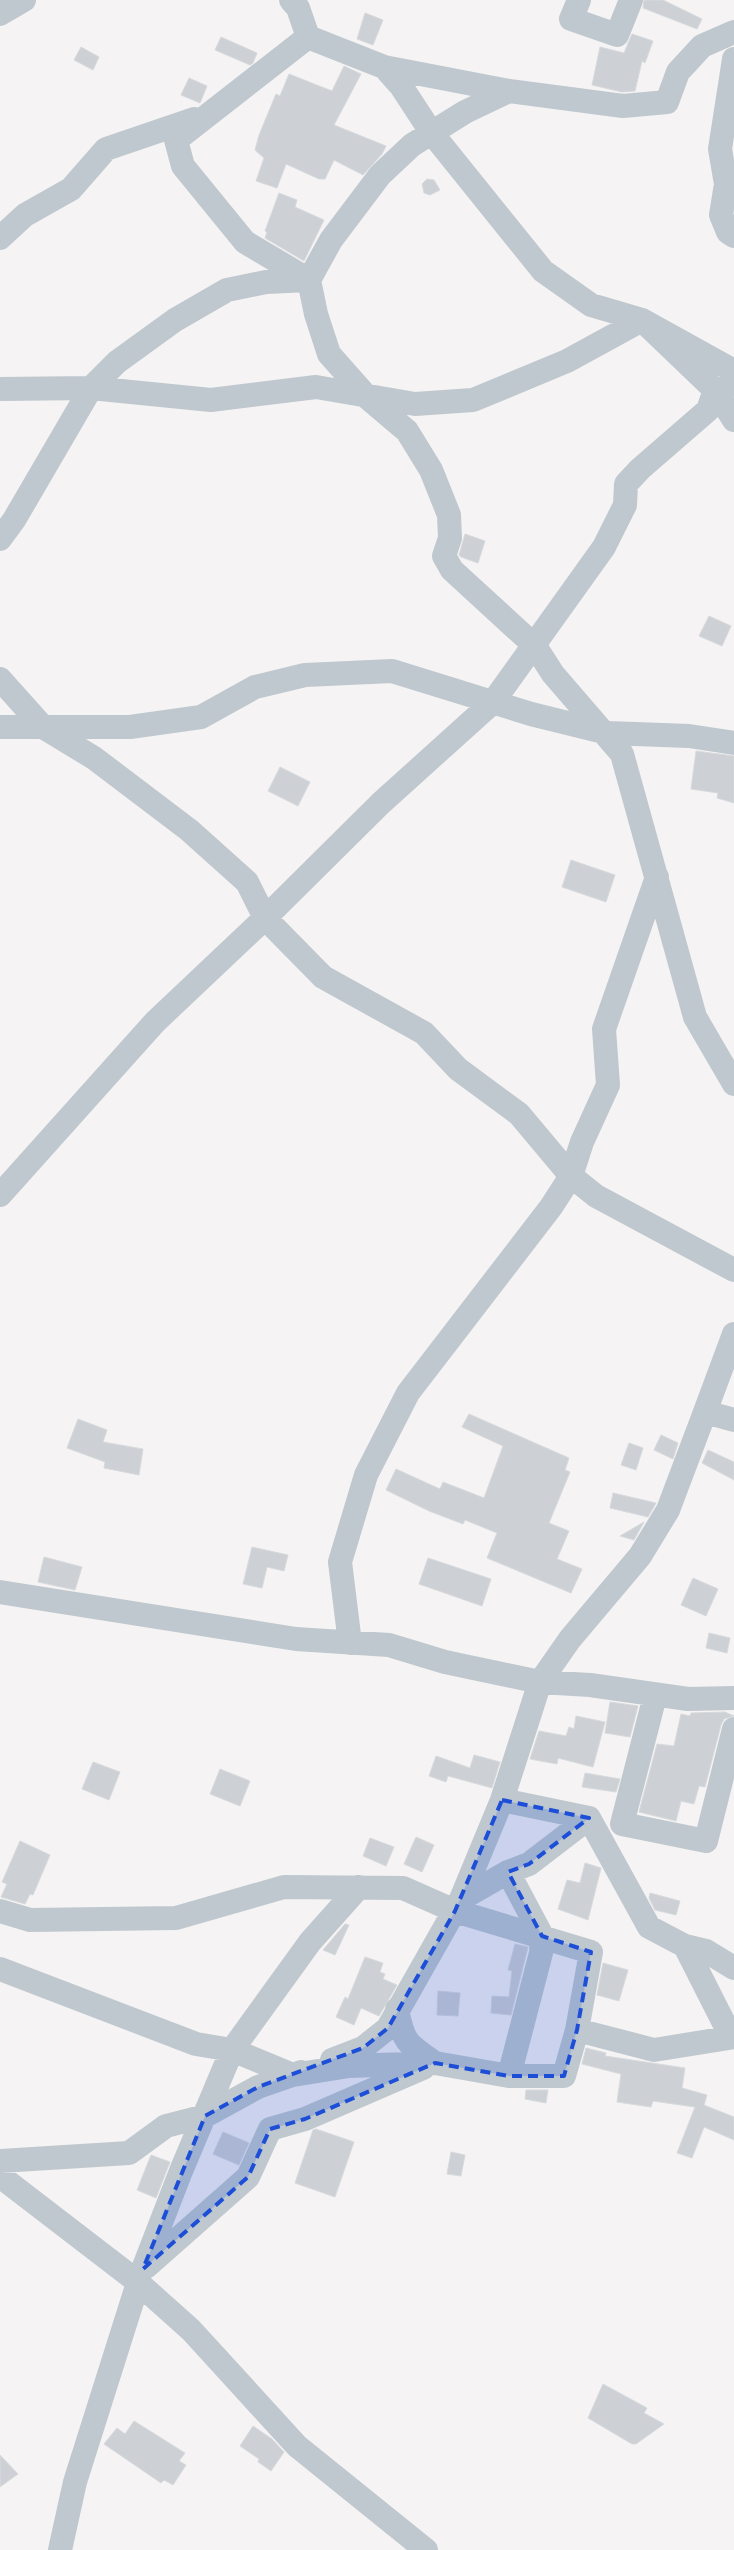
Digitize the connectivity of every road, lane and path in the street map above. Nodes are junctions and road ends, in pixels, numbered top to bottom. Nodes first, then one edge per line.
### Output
1 (24, 0) edge
2 (291, 0) edge
3 (579, 0) edge
4 (631, 0) edge
5 (0, 14) edge
6 (734, 32) edge
7 (308, 36) junction
8 (734, 59) edge
9 (384, 68) junction
10 (509, 91) junction
11 (206, 115) junction
12 (431, 132) junction
13 (734, 236) edge
14 (0, 238) edge
15 (309, 280) junction
16 (642, 320) junction
17 (734, 371) edge
18 (724, 387) edge
19 (91, 388) junction
20 (0, 389) edge
21 (368, 398) junction
22 (734, 420) edge
23 (0, 539) edge
24 (535, 646) junction
25 (0, 679) edge
26 (493, 702) junction
27 (0, 710) edge
28 (43, 726) junction
29 (0, 727) edge
30 (602, 732) junction
31 (734, 742) edge
32 (658, 877) junction
33 (265, 918) junction
34 (734, 1084) edge
35 (571, 1176) junction
36 (0, 1195) edge
37 (734, 1270) edge
38 (734, 1334) edge
39 (705, 1412) junction
40 (734, 1420) edge
41 (0, 1592) edge
42 (350, 1643) junction
43 (540, 1682) junction
44 (655, 1696) junction
45 (734, 1698) edge
46 (734, 1729) edge
47 (502, 1800) junction
48 (588, 1818) junction
49 (508, 1872) junction
50 (359, 1887) junction
51 (458, 1905) junction
52 (0, 1912) edge
53 (542, 1936) junction
54 (685, 1946) junction
55 (734, 1968) edge
56 (0, 1969) edge
57 (397, 2009) junction
58 (578, 2030) junction
59 (734, 2036) edge
60 (232, 2050) junction
61 (435, 2063) junction
62 (294, 2075) junction
63 (509, 2076) junction
64 (205, 2116) junction
65 (0, 2161) edge
66 (0, 2176) edge
67 (139, 2277) junction
68 (60, 2550) edge
69 (426, 2550) edge

1 - 5 street
2 - 7 street
3 - 4 street
6 - 10 street
7 - 9 street
7 - 11 street
8 - 13 street
9 - 10 street
9 - 12 street
10 - 12 street
11 - 14 street
11 - 15 street
12 - 15 street
12 - 16 street
15 - 19 street
15 - 21 street
16 - 17 street
16 - 18 street
16 - 21 street
18 - 22 street
18 - 24 street
19 - 20 street
19 - 21 street
19 - 23 street
21 - 24 street
24 - 26 street
24 - 30 street
25 - 28 street
26 - 28 street
26 - 30 street
26 - 33 street
27 - 28 street
28 - 29 street
28 - 33 street
30 - 31 street
30 - 32 street
32 - 34 street
32 - 35 street
33 - 35 street
33 - 36 street
35 - 37 street
35 - 42 street
38 - 39 street
39 - 40 street
39 - 43 street
41 - 42 street
42 - 43 street
43 - 44 street
43 - 47 street
44 - 45 street
44 - 46 street
47 - 48 street
47 - 51 street
48 - 49 street
48 - 54 street
49 - 51 street
49 - 53 street
50 - 51 street
50 - 52 street
50 - 60 street
51 - 53 street
51 - 57 street
53 - 58 street
53 - 63 street
54 - 55 street
54 - 59 street
56 - 60 street
57 - 61 street
57 - 62 street
58 - 59 street
58 - 63 street
60 - 62 street
60 - 64 street
61 - 62 street
61 - 63 street
61 - 67 street
62 - 64 street
64 - 65 street
64 - 67 street
66 - 67 street
67 - 68 street
67 - 69 street

